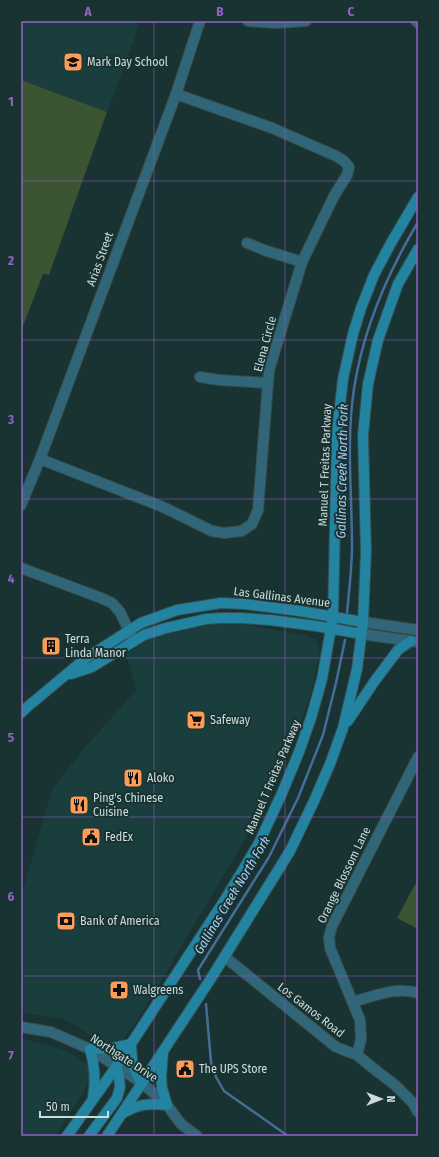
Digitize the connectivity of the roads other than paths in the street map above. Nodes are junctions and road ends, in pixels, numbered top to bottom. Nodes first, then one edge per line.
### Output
1 (200, 21) edge
2 (248, 21) edge
3 (306, 21) edge
4 (176, 94) junction
5 (418, 197) edge
6 (247, 243) dead end
7 (418, 249) edge
8 (302, 262) junction
9 (200, 376) dead end
10 (268, 383) junction
11 (40, 459) junction
12 (21, 505) edge
13 (21, 568) edge
14 (221, 603) junction
15 (222, 618) junction
16 (343, 618) junction
17 (364, 622) junction
18 (418, 630) edge
19 (128, 631) junction
20 (341, 631) junction
21 (362, 634) junction
22 (134, 641) junction
23 (415, 642) edge
24 (65, 676) junction
25 (21, 713) edge
26 (343, 728) junction
27 (418, 756) edge
28 (225, 957) junction
29 (418, 993) edge
30 (353, 1002) junction
31 (21, 1027) edge
32 (131, 1044) junction
33 (90, 1049) junction
34 (164, 1051) junction
35 (358, 1055) junction
36 (116, 1067) junction
37 (142, 1083) junction
38 (93, 1099) junction
39 (167, 1105) junction
40 (418, 1112) edge
41 (121, 1114) junction
42 (67, 1136) edge
43 (89, 1136) edge
44 (107, 1136) edge
45 (197, 1136) edge

1 - 4 street, Arias Street
2 - 3 street
4 - 8 street, Elena Circle
4 - 11 street, Arias Street
5 - 16 main road, Manuel T Freitas Parkway
6 - 8 street
7 - 17 main road
8 - 10 street, Elena Circle
9 - 10 street
10 - 11 street, Elena Circle
11 - 12 street, Arias Street
13 - 19 street
14 - 15 main road
14 - 16 main road, Las Gallinas Avenue
14 - 19 main road, Las Gallinas Avenue
15 - 20 main road, Las Gallinas Avenue
15 - 22 main road, Las Gallinas Avenue
16 - 17 main road, Las Gallinas Avenue
16 - 20 main road, Manuel T Freitas Parkway
17 - 18 street, Las Gallinas Avenue
17 - 21 main road
19 - 22 street
19 - 24 main road, Las Gallinas Avenue
20 - 21 main road, Las Gallinas Avenue
20 - 32 main road, Manuel T Freitas Parkway
21 - 23 street, Las Gallinas Avenue
21 - 26 main road
22 - 24 main road, Las Gallinas Avenue
23 - 26 main road
24 - 25 main road, Las Gallinas Avenue
26 - 28 main road
27 - 30 street, Orange Blossom Lane
28 - 34 main road
28 - 35 street, Los Gamos Road
29 - 30 street
30 - 35 street, Orange Blossom Lane
31 - 33 street, Northgate Drive
32 - 33 main road
32 - 36 main road, Manuel T Freitas Parkway
32 - 37 main road
33 - 36 street, Northgate Drive
33 - 38 main road
34 - 37 main road
34 - 39 main road
35 - 40 street, Los Gamos Road
36 - 37 street, Northgate Drive
36 - 38 main road, Manuel T Freitas Parkway
36 - 43 main road
37 - 39 street, Northgate Drive
37 - 41 main road
38 - 42 main road, Manuel T Freitas Parkway
39 - 41 main road
39 - 45 street, Northgate Drive
41 - 44 main road

